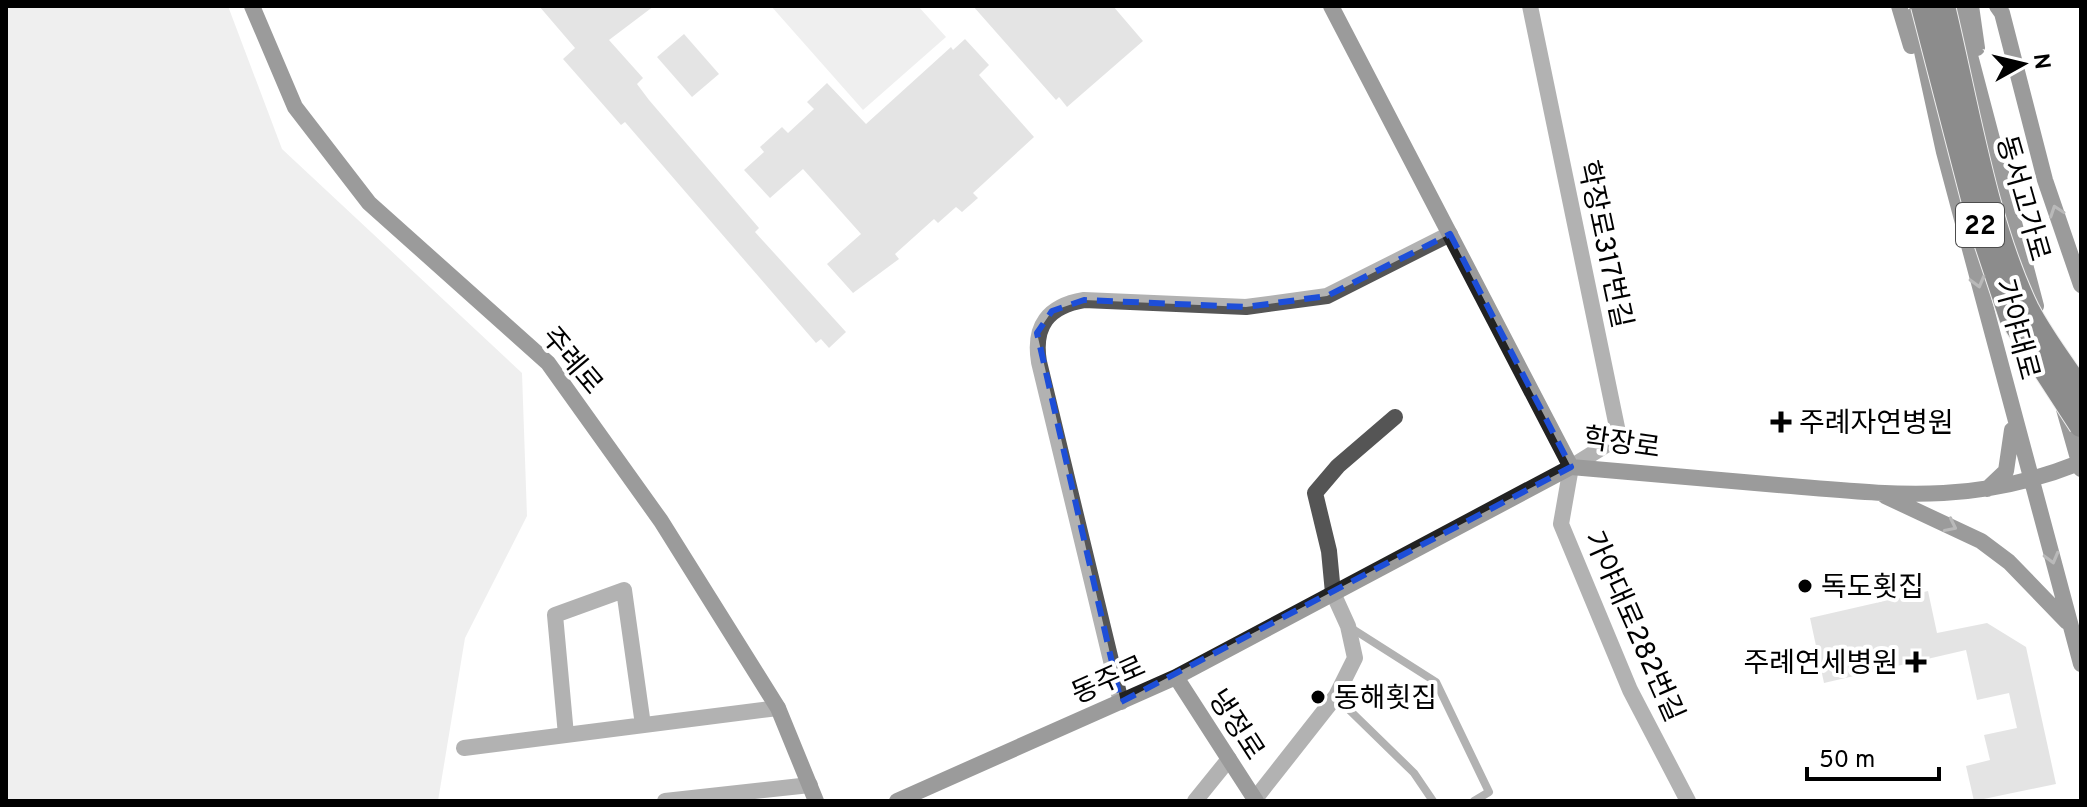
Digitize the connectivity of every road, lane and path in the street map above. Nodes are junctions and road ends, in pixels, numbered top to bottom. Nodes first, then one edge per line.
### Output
1 (252, 6) edge
2 (1331, 6) edge
3 (1530, 6) edge
4 (1899, 6) edge
5 (1912, 6) edge
6 (1923, 6) edge
7 (1943, 6) edge
8 (1957, 6) edge
9 (1971, 6) edge
10 (1997, 6) edge
11 (1989, 129) junction
12 (1944, 152) junction
13 (1450, 234) junction
14 (2081, 285) edge
15 (2081, 392) edge
16 (2013, 412) junction
17 (1395, 417) dead end
18 (2081, 425) edge
19 (2080, 465) edge
20 (1571, 467) junction
21 (2031, 482) junction
22 (1983, 492) junction
23 (1880, 493) junction
24 (1333, 593) junction
25 (1348, 626) junction
26 (2071, 626) junction
27 (2081, 664) edge
28 (1176, 677) junction
29 (1336, 696) junction
30 (1121, 702) junction
31 (778, 708) junction
32 (643, 725) junction
33 (566, 735) junction
34 (464, 748) dead end
35 (1229, 759) junction
36 (813, 793) edge
37 (1256, 800) edge
38 (665, 801) edge
39 (897, 801) edge
40 (1195, 801) edge
41 (1433, 801) edge
42 (1474, 801) edge
43 (1688, 801) edge

1 - 31 main road, 주례로
2 - 13 main road, 학장로
3 - 20 street, 학장로317번길
4 - 12 main road
5 - 12 main road, 가야대로
6 - 18 highway, 동서고가로 / 22, bridge
7 - 15 highway, 동서고가로 / 22, bridge
8 - 11 main road, 가야대로
9 - 11 main road
14 -> 10 main road
11 - 19 main road, 가야대로
12 -> 16 main road, 가야대로
13 - 20 main road, 학장로
13 - 30 street
16 - 21 main road, 가야대로
16 - 22 main road
17 - 24 street
19 - 21 main road, 학장로
20 - 23 main road, 학장로
20 - 24 main road, 동주로
20 - 43 street, 가야대로282번길
21 - 22 main road, 학장로
21 -> 26 main road, 가야대로
22 - 23 main road, 학장로
23 -> 26 main road
24 - 25 street
24 - 28 main road, 동주로
25 - 29 street, 냉정로
25 - 42 lane
26 - 27 main road, 가야대로
28 - 30 main road, 동주로
28 - 35 main road, 냉정로
29 - 37 street, 냉정로
29 - 41 lane
30 - 39 main road, 동주로
31 - 32 street
31 - 36 main road, 주례로
32 - 33 street
32 - 33 street
33 - 34 street
35 - 37 main road, 냉정로
35 - 40 street
36 - 38 street, 주례로

